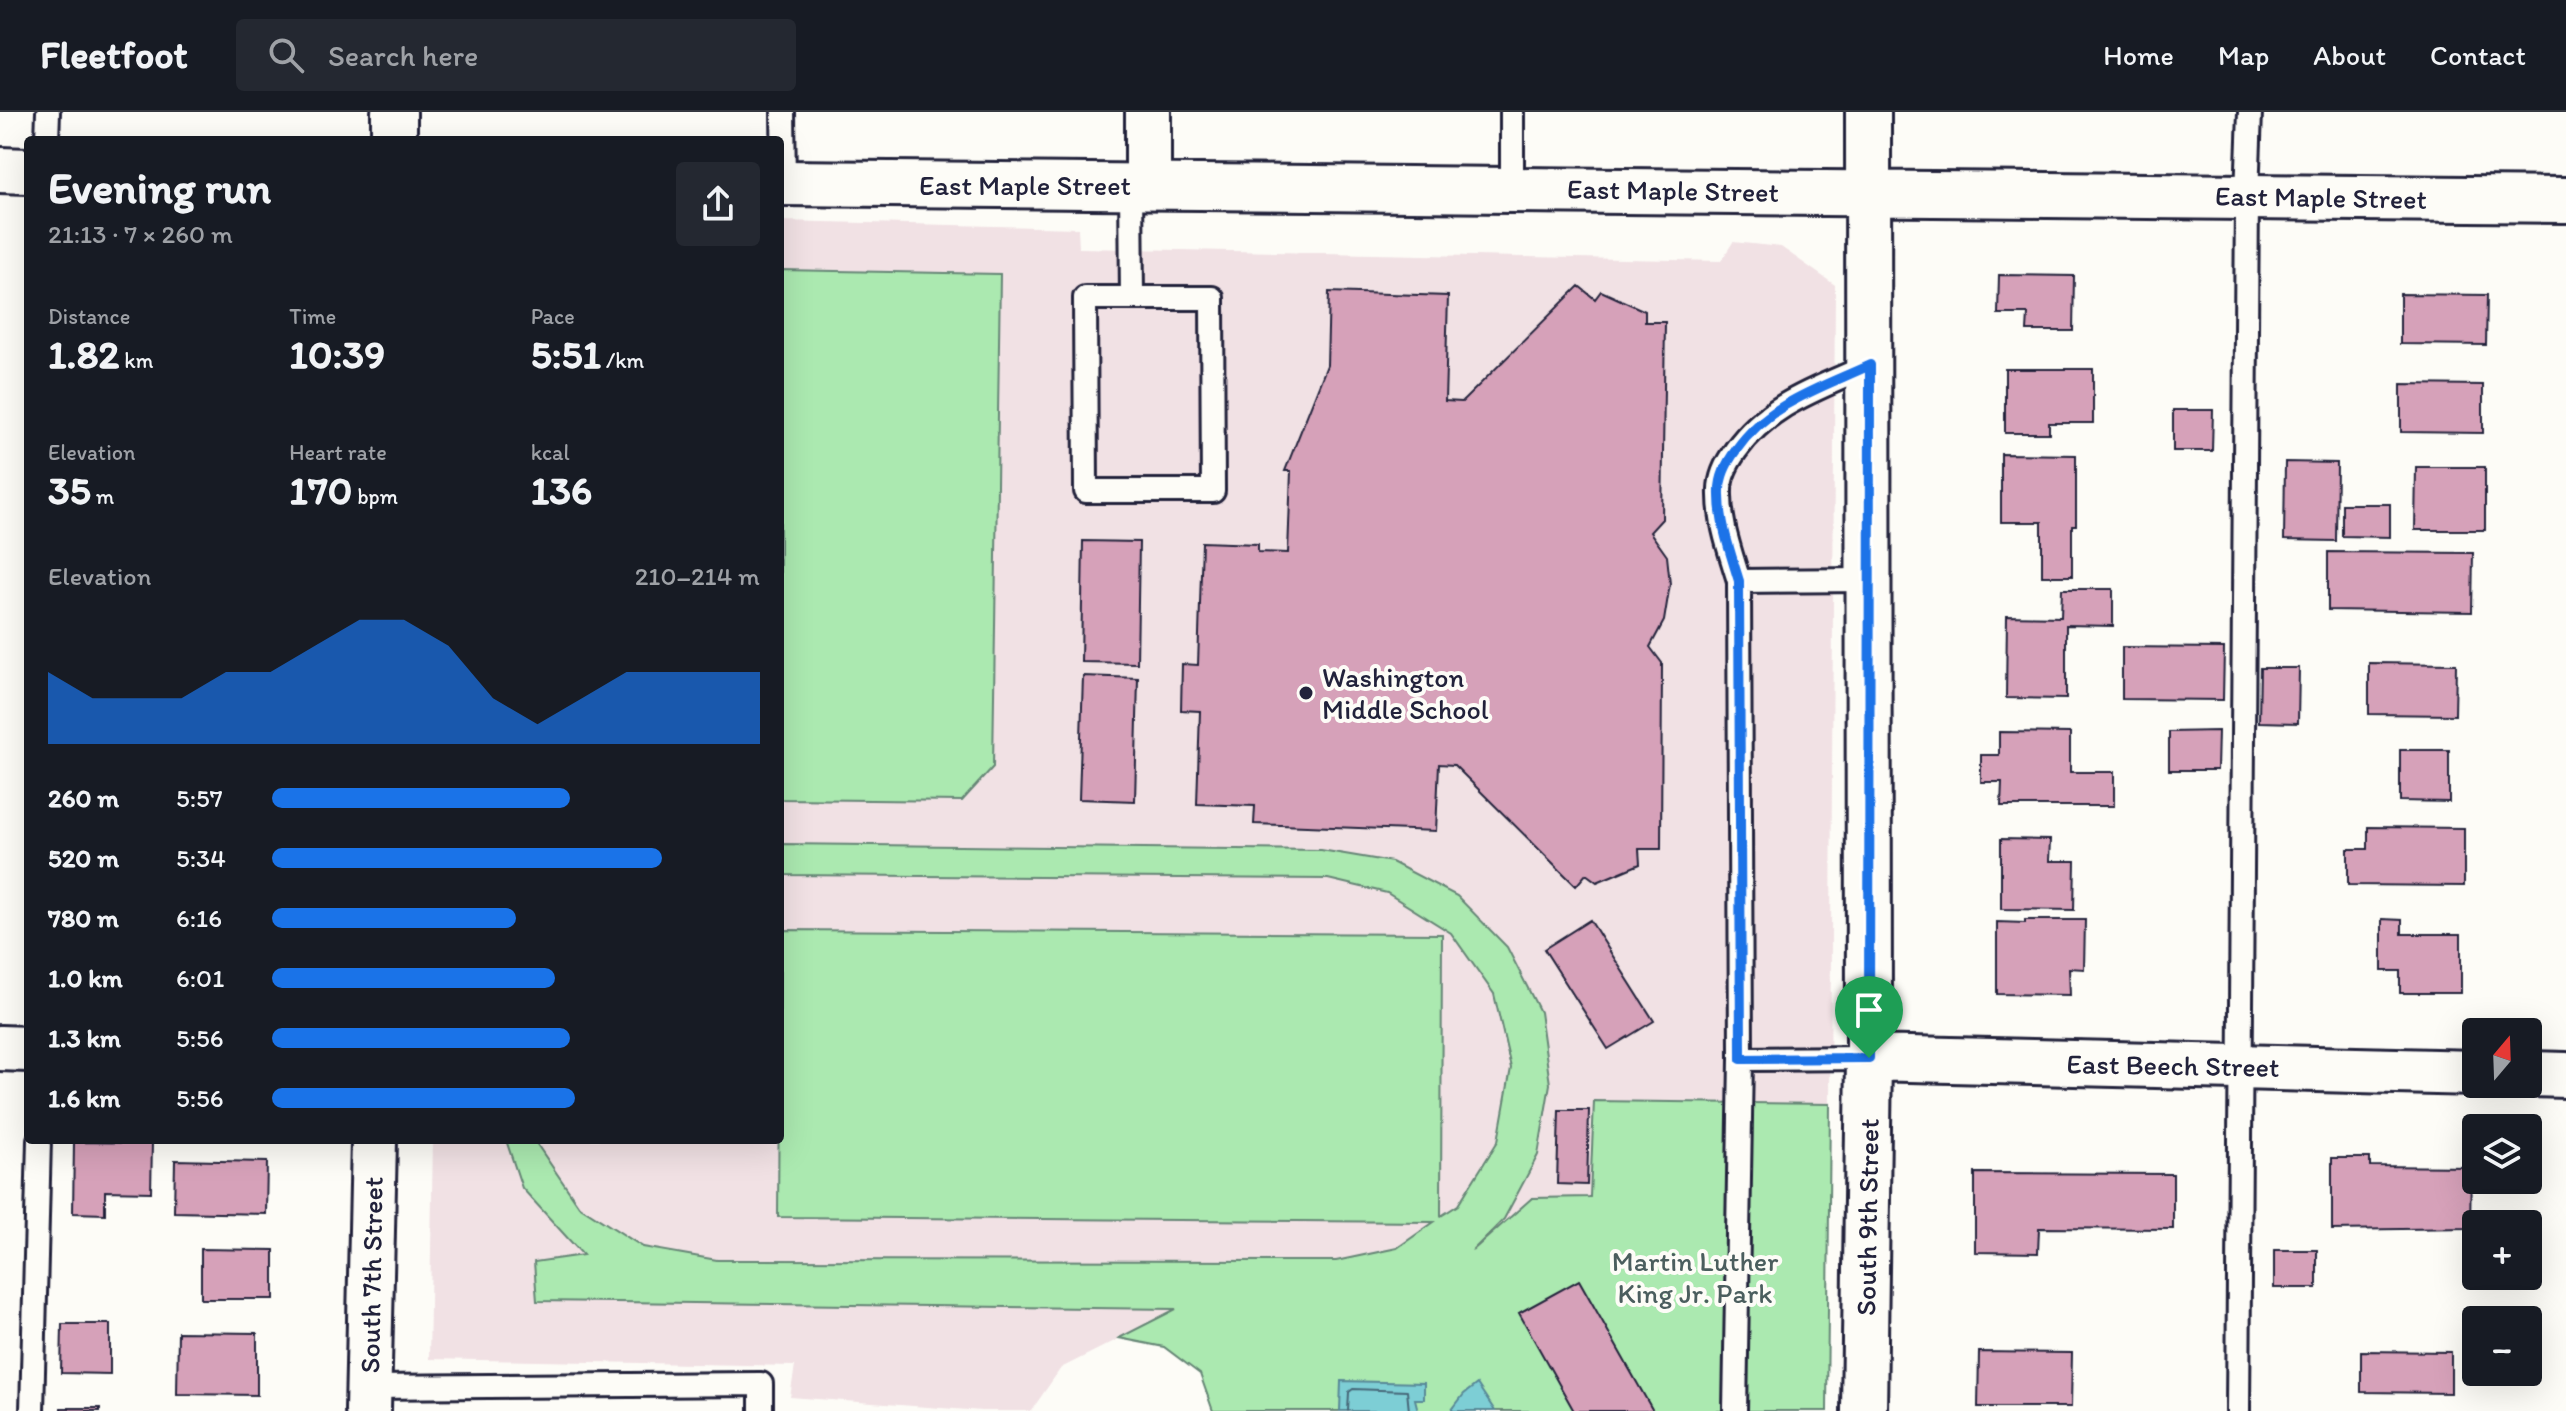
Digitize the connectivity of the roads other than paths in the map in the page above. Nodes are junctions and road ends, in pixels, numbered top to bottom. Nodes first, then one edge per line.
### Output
1 (48, 112) edge
2 (394, 112) edge
3 (783, 112) edge
4 (1148, 112) edge
5 (1512, 112) edge
6 (1868, 112) edge
7 (2250, 112) edge
8 (47, 136) edge
9 (394, 136) edge
10 (783, 136) edge
11 (0, 170) edge
12 (24, 171) edge
13 (784, 183) edge
14 (1140, 186) junction
15 (1512, 188) junction
16 (1870, 192) junction
17 (2247, 196) junction
18 (2566, 200) edge
19 (1132, 298) junction
20 (1870, 365) junction
21 (1870, 580) junction
22 (1739, 581) junction
23 (0, 1048) edge
24 (24, 1049) edge
25 (1869, 1058) junction
26 (1741, 1059) junction
27 (2241, 1067) junction
28 (2462, 1073) edge
29 (2542, 1074) edge
30 (2566, 1075) edge
31 (39, 1144) edge
32 (374, 1144) edge
33 (368, 1399) edge
34 (32, 1411) edge
35 (761, 1411) edge
36 (1735, 1411) edge
37 (1864, 1411) edge
38 (2238, 1411) edge

1 - 8 lane
2 - 9 street
3 - 10 lane
4 - 14 street
5 - 15 lane
6 - 16 street, South 9th Street
7 - 17 lane
11 - 12 street
13 - 14 street, East Maple Street
14 - 15 street, East Maple Street
14 - 19 lane
15 - 16 street, East Maple Street
16 - 17 street, East Maple Street
16 - 20 street, South 9th Street
17 - 18 street, East Maple Street
17 - 27 lane
19 - 19 lane
20 - 21 street, South 9th Street
20 - 22 lane
21 - 22 lane
21 - 25 street, South 9th Street
22 - 26 lane
23 - 24 street
25 - 26 lane
25 - 27 street, East Beech Street
25 - 37 street, South 9th Street
26 - 36 lane
27 - 28 street, East Beech Street
27 - 38 lane
29 - 30 street
31 - 34 lane
32 - 33 street, South 7th Street
33 - 35 lane

